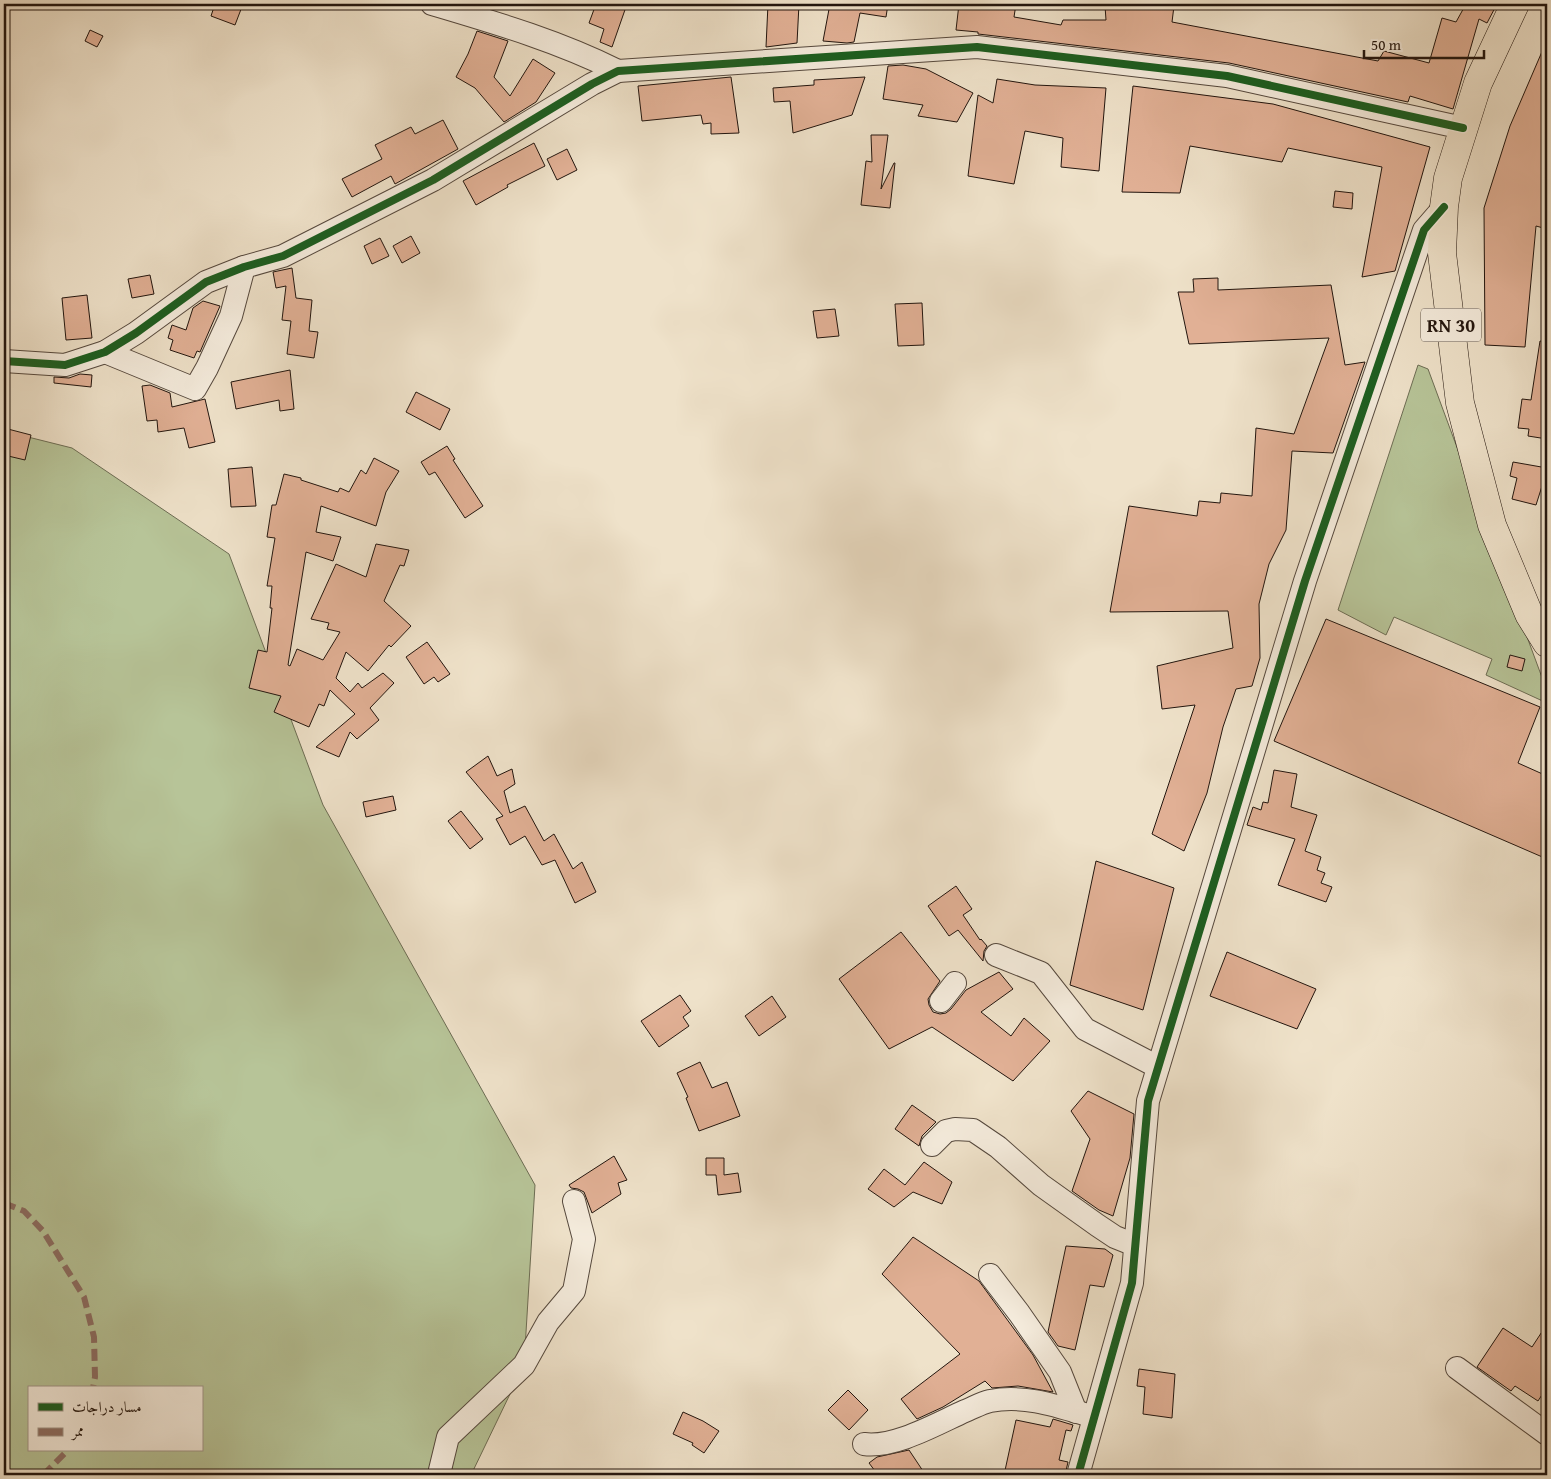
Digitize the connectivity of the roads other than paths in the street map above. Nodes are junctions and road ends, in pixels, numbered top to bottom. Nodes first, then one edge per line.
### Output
1 (432, 4) edge
2 (1515, 4) edge
3 (618, 70) junction
4 (1464, 128) junction
5 (1444, 207) junction
6 (244, 267) junction
7 (105, 352) junction
8 (4, 361) edge
9 (1547, 643) edge
10 (996, 955) dead end
11 (955, 983) dead end
12 (941, 1001) dead end
13 (1158, 1067) junction
14 (932, 1145) dead end
15 (574, 1201) dead end
16 (1135, 1245) junction
17 (990, 1275) dead end
18 (1457, 1368) dead end
19 (1085, 1414) junction
20 (1547, 1434) edge
21 (864, 1444) dead end
22 (440, 1475) edge
23 (1078, 1475) edge

1 - 3 street
2 - 4 main road, RN 30
3 - 4 street
3 - 6 street
4 - 5 main road, RN 30
5 - 9 main road, RN 30
5 - 13 street
6 - 7 street
6 - 7 street
7 - 8 street
10 - 13 street
11 - 12 street
13 - 16 street
14 - 16 street
15 - 22 street
16 - 19 street
17 - 19 street
18 - 20 street
19 - 21 street
19 - 23 street

